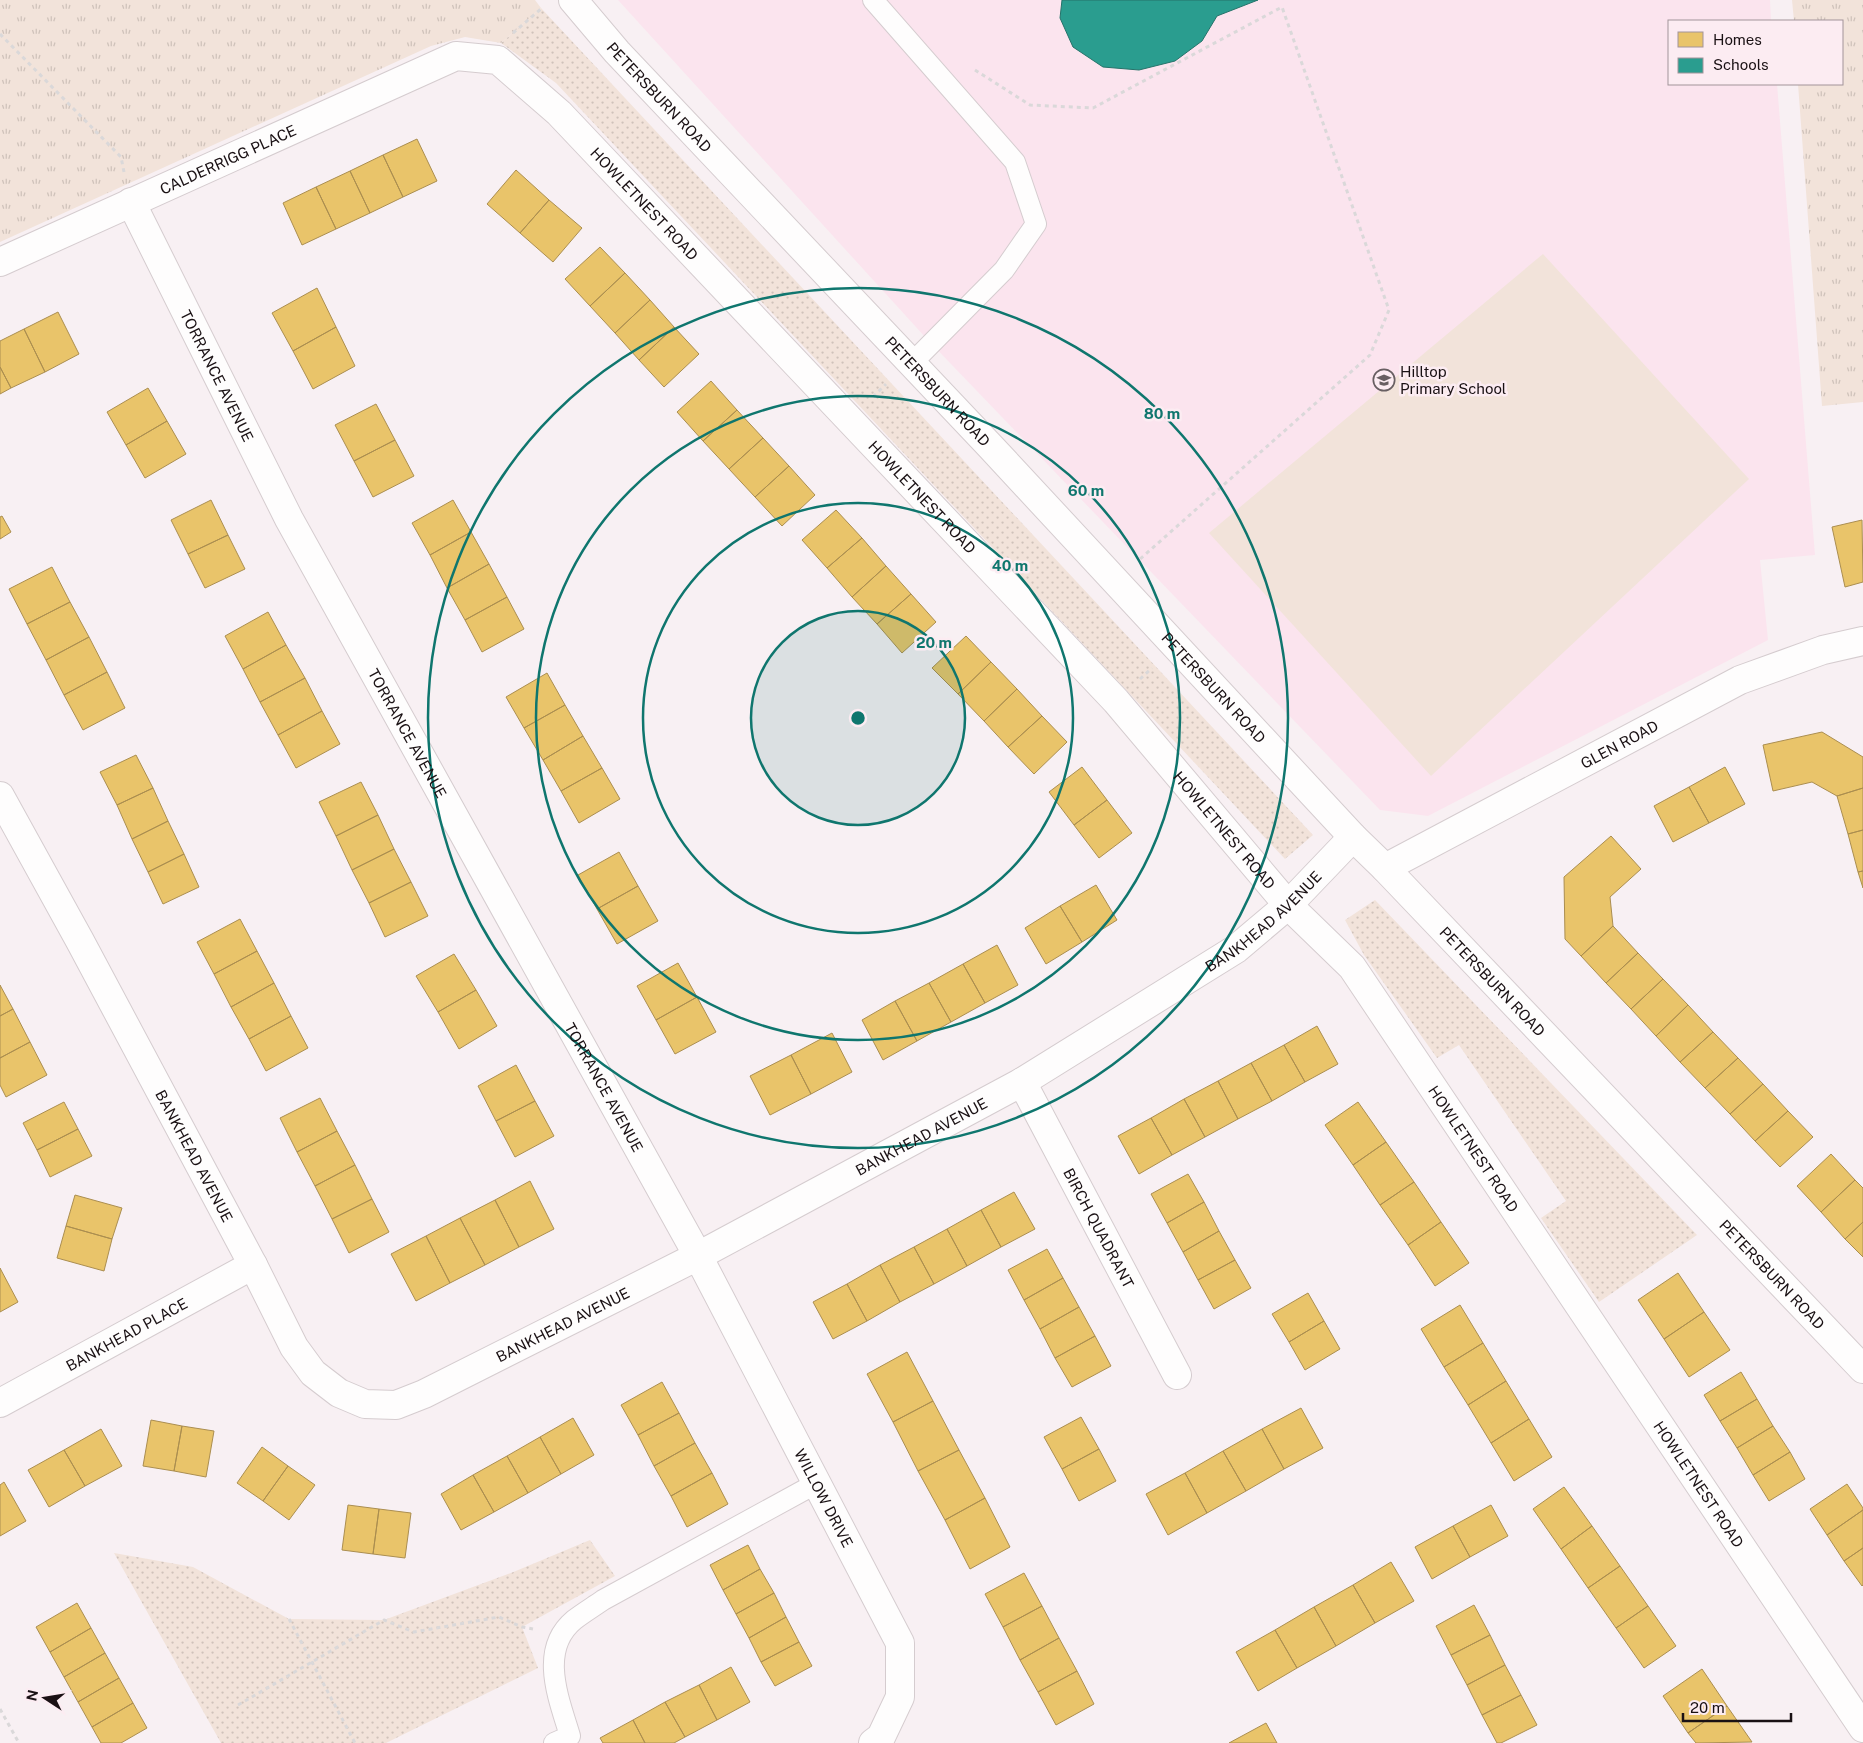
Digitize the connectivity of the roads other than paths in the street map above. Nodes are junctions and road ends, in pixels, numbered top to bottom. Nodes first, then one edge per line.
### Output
1 (573, 0) edge
2 (873, 0) edge
3 (456, 56) joint
4 (131, 202) junction
5 (0, 262) edge
6 (911, 364) junction
7 (1863, 641) edge
8 (0, 796) edge
9 (1353, 837) junction
10 (1385, 868) junction
11 (1288, 905) junction
12 (1022, 1082) junction
13 (698, 1256) junction
14 (253, 1265) junction
15 (1863, 1369) edge
16 (1177, 1374) dead end
17 (0, 1403) edge
18 (817, 1483) junction
19 (1863, 1728) edge
20 (554, 1743) edge
21 (873, 1743) edge

1 - 6 street, PETERSBURN ROAD
2 - 6 lane
3 - 4 street, CALDERRIGG PLACE
3 - 11 street, HOWLETNEST ROAD
4 - 5 street, CALDERRIGG PLACE
4 - 13 street, TORRANCE AVENUE
6 - 9 street, PETERSBURN ROAD
7 - 10 street, GLEN ROAD
8 - 14 street, BANKHEAD AVENUE
9 - 10 street, PETERSBURN ROAD
9 - 11 street, BANKHEAD AVENUE
10 - 15 street, PETERSBURN ROAD
11 - 12 street, BANKHEAD AVENUE
11 - 19 street, HOWLETNEST ROAD
12 - 13 street, BANKHEAD AVENUE
12 - 16 street, BIRCH QUADRANT
13 - 14 street, BANKHEAD AVENUE
13 - 18 street, WILLOW DRIVE
14 - 17 street, BANKHEAD PLACE
18 - 20 lane
18 - 21 street, WILLOW DRIVE

